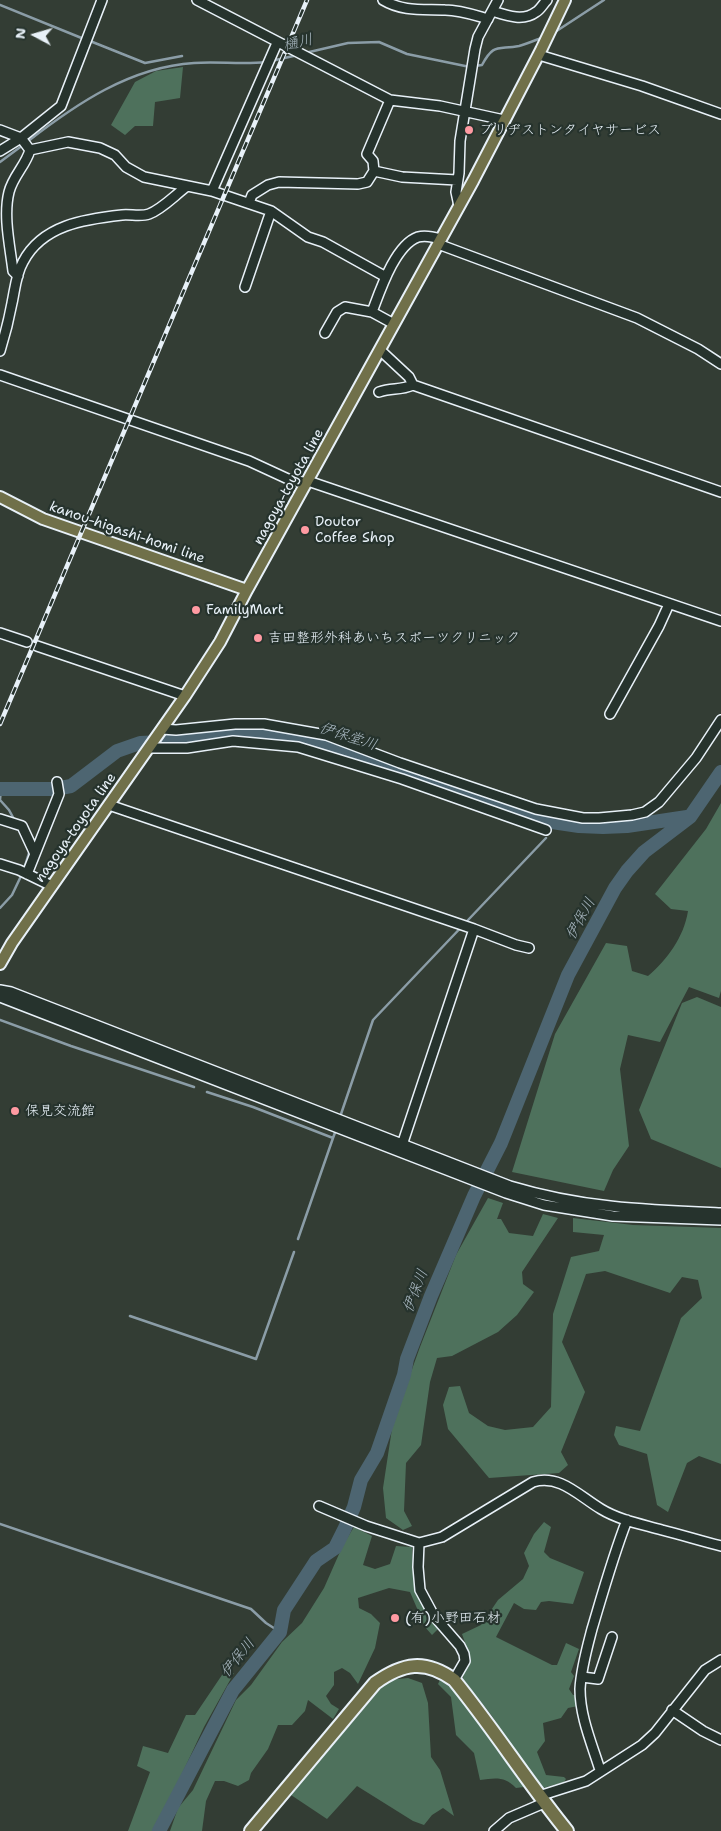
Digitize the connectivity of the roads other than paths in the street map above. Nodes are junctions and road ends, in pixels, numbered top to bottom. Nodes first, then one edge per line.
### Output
1 (102, 0) edge
2 (197, 0) edge
3 (383, 0) edge
4 (498, 0) edge
5 (546, 0) edge
6 (565, 0) edge
7 (211, 3) edge
8 (490, 15) junction
9 (277, 43) junction
10 (540, 52) junction
11 (390, 100) junction
12 (466, 111) junction
13 (721, 114) edge
14 (504, 120) junction
15 (0, 130) edge
16 (22, 139) junction
17 (29, 148) junction
18 (0, 151) edge
19 (374, 171) junction
20 (457, 180) junction
21 (186, 187) junction
22 (212, 191) junction
23 (249, 203) junction
24 (459, 206) junction
25 (271, 211) junction
26 (440, 242) junction
27 (18, 276) junction
28 (386, 277) junction
29 (244, 287) dead end
30 (372, 312) junction
31 (394, 324) junction
32 (325, 333) dead end
33 (380, 350) junction
34 (0, 351) edge
35 (721, 364) edge
36 (0, 375) edge
37 (413, 385) junction
38 (379, 392) dead end
39 (308, 482) junction
40 (721, 492) edge
41 (0, 497) edge
42 (247, 590) junction
43 (668, 604) junction
44 (721, 622) edge
45 (0, 633) edge
46 (27, 642) dead end
47 (38, 646) dead end
48 (184, 696) junction
49 (610, 714) dead end
50 (721, 720) edge
51 (154, 740) junction
52 (57, 782) dead end
53 (109, 805) junction
54 (0, 820) edge
55 (546, 830) dead end
56 (35, 854) junction
57 (0, 864) edge
58 (24, 872) junction
59 (52, 886) junction
60 (474, 929) junction
61 (528, 948) dead end
62 (0, 964) edge
63 (0, 990) edge
64 (0, 997) edge
65 (402, 1145) junction
66 (461, 1172) junction
67 (506, 1189) junction
68 (721, 1213) edge
69 (721, 1220) edge
70 (321, 1506) dead end
71 (627, 1520) junction
72 (419, 1543) junction
73 (721, 1546) edge
74 (612, 1637) dead end
75 (721, 1660) edge
76 (582, 1677) junction
77 (454, 1680) junction
78 (672, 1710) junction
79 (721, 1740) edge
80 (600, 1770) junction
81 (541, 1800) junction
82 (251, 1831) edge
83 (494, 1831) edge
84 (566, 1831) edge

1 - 16 street
2 - 7 street
3 - 8 street
4 - 8 street
5 - 8 street
6 - 10 main road, nagoya-toyota line
7 - 9 street
8 - 12 street
9 - 11 street
9 - 22 street
10 - 13 street
10 - 14 main road, nagoya-toyota line
11 - 12 street
11 - 19 street
12 - 14 street
12 - 20 street
14 - 24 main road, nagoya-toyota line
15 - 16 street
16 - 17 street
16 - 18 street
17 - 21 street
17 - 27 street
19 - 20 street
19 - 23 street
20 - 24 street
21 - 22 street
21 - 27 street
22 - 23 street
23 - 25 street
24 - 26 main road, nagoya-toyota line
25 - 28 street
25 - 29 street
26 - 28 street
26 - 31 main road, nagoya-toyota line
26 - 35 street
27 - 34 street
28 - 30 street
30 - 31 street
30 - 32 street
31 - 33 main road, nagoya-toyota line
33 - 37 street
33 - 39 main road, nagoya-toyota line
36 - 39 street
37 - 38 street
37 - 40 street
39 - 42 main road, nagoya-toyota line
39 - 43 street
41 - 42 main road, kanou-higashi-homi line
42 - 48 main road, nagoya-toyota line
43 - 44 street
43 - 49 street
45 - 46 street
47 - 48 street
48 - 51 main road, nagoya-toyota line
50 - 51 street
51 - 53 main road, nagoya-toyota line
51 - 55 street
52 - 56 street
53 - 59 main road, nagoya-toyota line
53 - 60 street
54 - 56 street
56 - 58 street
57 - 58 street
58 - 59 street
59 - 62 main road, nagoya-toyota line
60 - 61 street
60 - 65 street
63 - 65 street
64 - 66 street
65 - 66 street
66 - 67 street
67 - 68 street
67 - 69 street
70 - 72 street
71 - 72 street
71 - 73 street
71 - 76 street
72 - 77 street
74 - 76 street
75 - 78 street
76 - 80 street
77 - 81 highway
77 - 82 highway
78 - 79 street
78 - 80 street
80 - 81 street
81 - 83 street
81 - 84 highway

